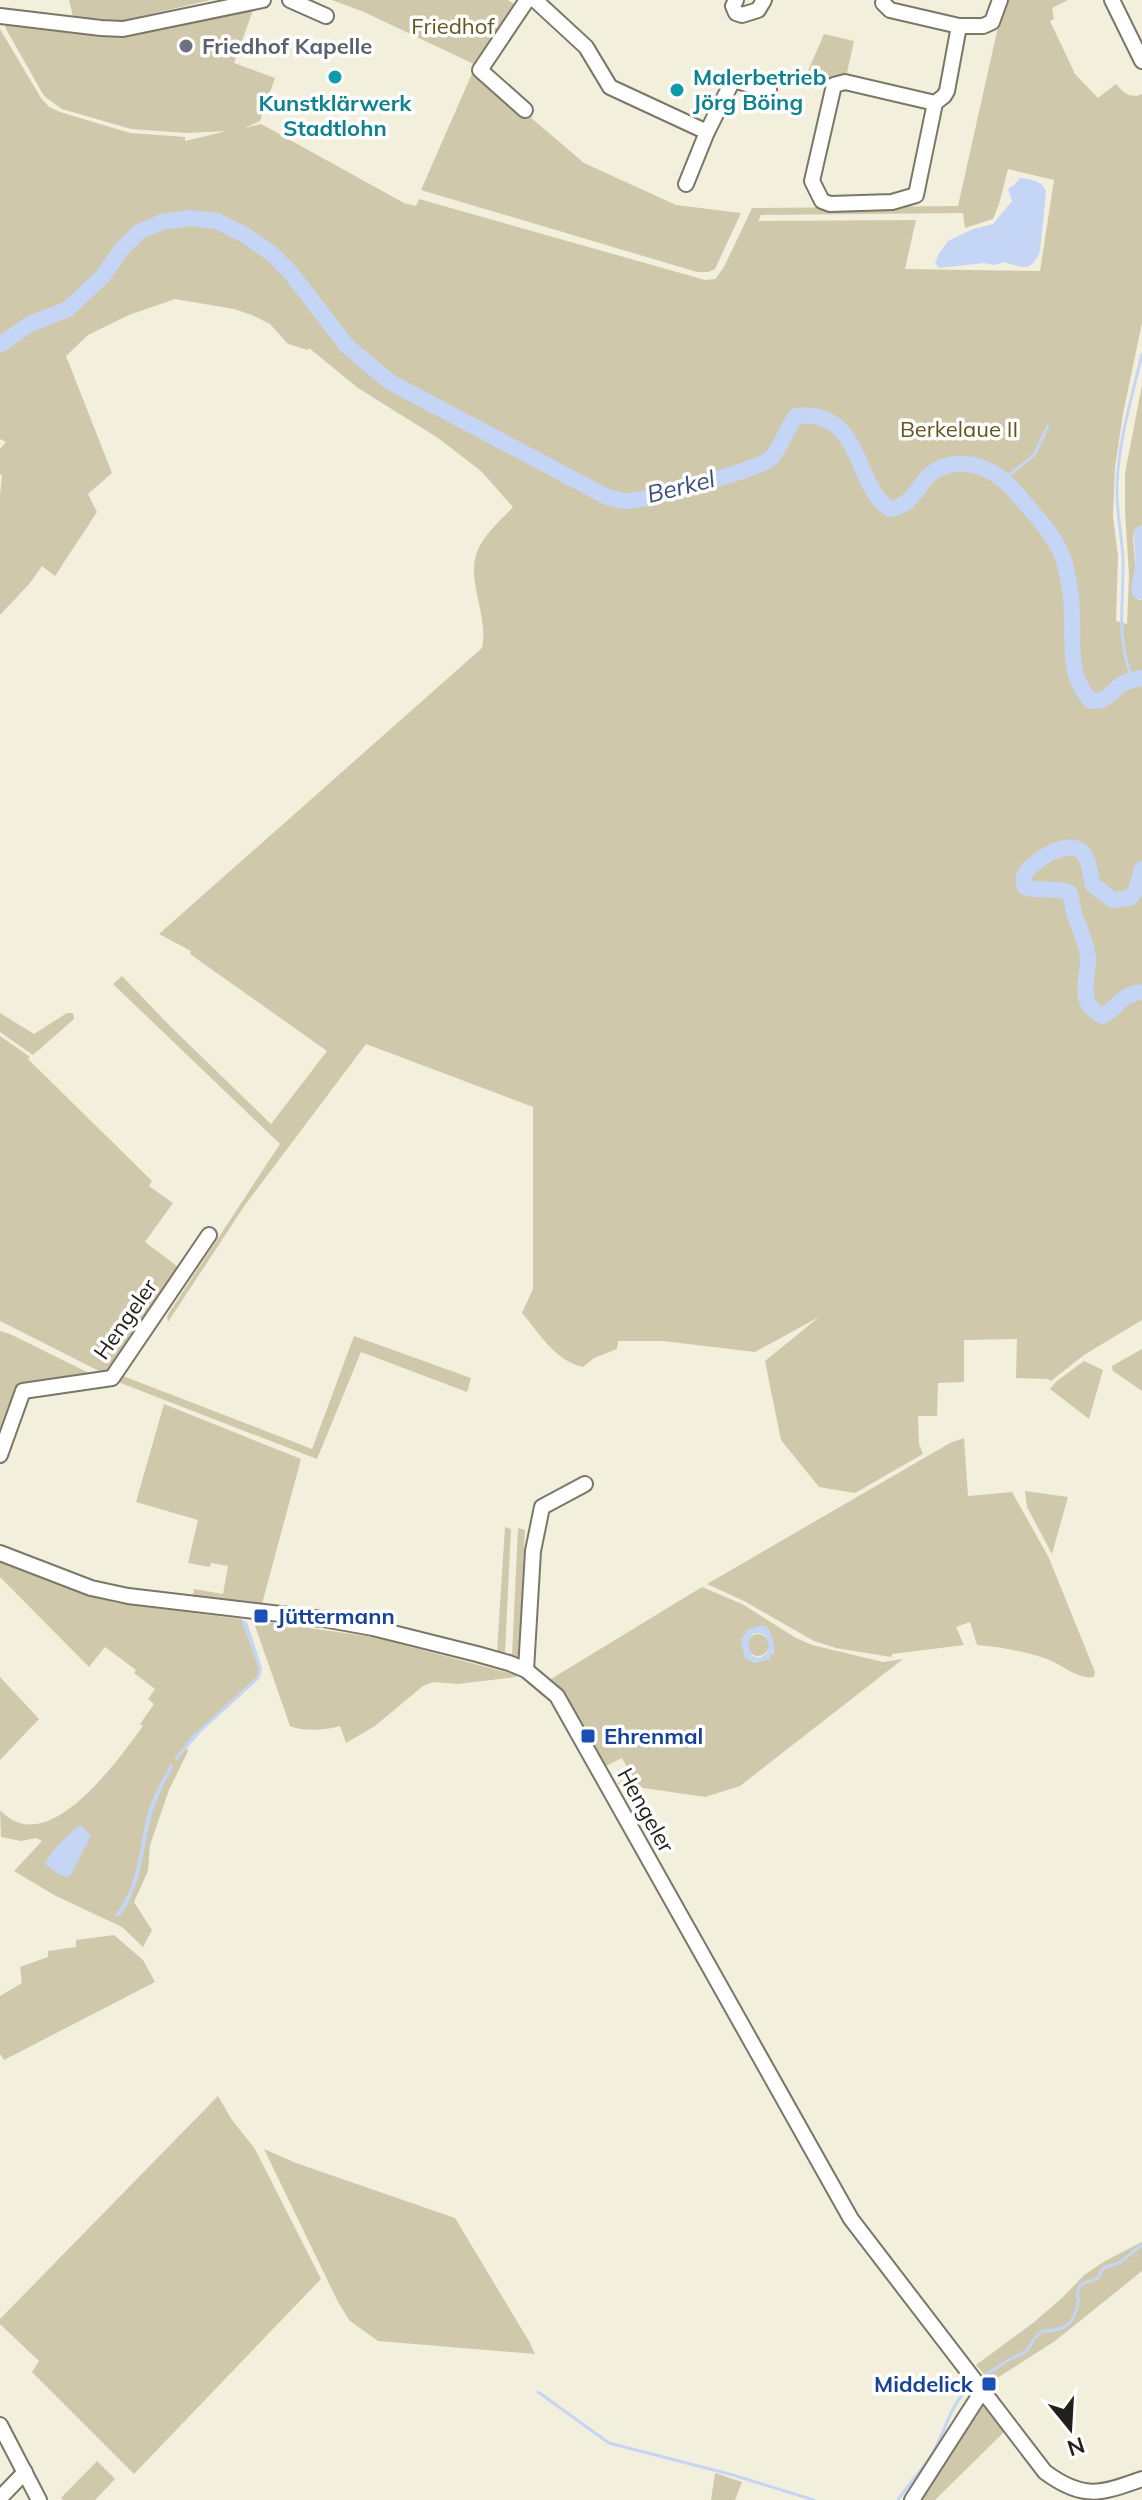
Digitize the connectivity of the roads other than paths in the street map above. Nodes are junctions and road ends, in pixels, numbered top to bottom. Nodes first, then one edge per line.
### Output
1 (263, 0) edge
2 (290, 0) edge
3 (527, 0) edge
4 (535, 0) edge
5 (736, 0) edge
6 (764, 0) edge
7 (1000, 0) edge
8 (1112, 0) edge
9 (883, 3) dead end
10 (0, 16) edge
11 (326, 16) dead end
12 (959, 26) junction
13 (1142, 61) edge
14 (769, 90) dead end
15 (935, 103) junction
16 (525, 110) dead end
17 (707, 132) junction
18 (686, 184) dead end
19 (209, 1235) dead end
20 (0, 1455) edge
21 (585, 1484) dead end
22 (0, 1553) edge
23 (526, 1670) junction
24 (985, 2392) junction
25 (0, 2425) edge
26 (25, 2472) junction
27 (1142, 2479) edge
28 (0, 2498) edge
29 (39, 2500) edge
30 (912, 2500) edge

1 - 10 street
2 - 11 street
3 - 16 street
4 - 17 street
5 - 6 street
7 - 12 street
8 - 13 street
9 - 12 street
12 - 15 street
14 - 17 street
15 - 15 street
17 - 18 street
19 - 20 street, Hengeler
21 - 23 street
22 - 23 street, Hengeler
23 - 24 street, Hengeler
24 - 27 street, Hengeler
24 - 30 street
25 - 26 street
26 - 28 street
26 - 29 street

